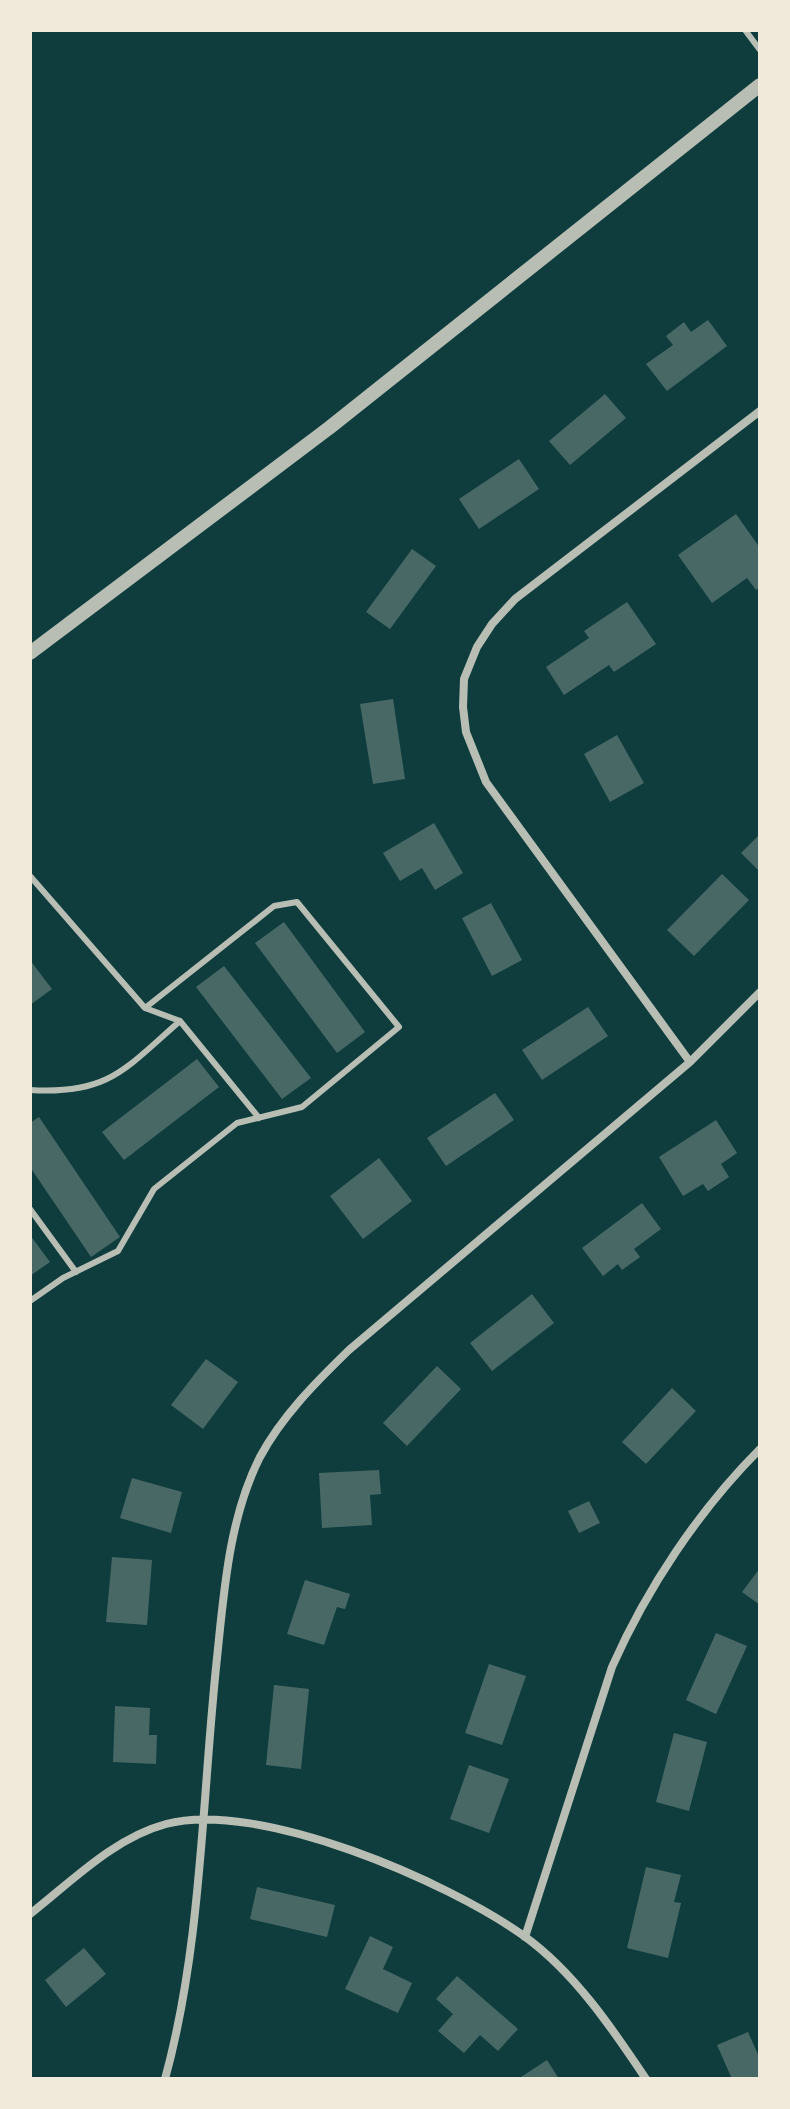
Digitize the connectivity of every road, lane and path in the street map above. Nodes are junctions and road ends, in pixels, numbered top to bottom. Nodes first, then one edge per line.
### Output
1 (745, 30) edge
2 (760, 50) edge
3 (760, 85) edge
4 (760, 411) edge
5 (30, 653) edge
6 (30, 876) edge
7 (760, 992) edge
8 (145, 1008) junction
9 (180, 1021) junction
10 (690, 1062) junction
11 (31, 1089) edge
12 (259, 1118) junction
13 (30, 1209) edge
14 (76, 1272) junction
15 (30, 1301) edge
16 (760, 1449) edge
17 (202, 1820) junction
18 (30, 1914) edge
19 (525, 1937) junction
20 (165, 2079) edge
21 (646, 2079) edge

1 - 2 lane
3 - 5 street
4 - 10 street
6 - 8 lane
7 - 10 street
8 - 9 lane
8 - 12 lane
9 - 11 lane
9 - 12 lane
10 - 17 street
12 - 14 lane
13 - 14 lane
14 - 15 lane
16 - 19 street
17 - 18 street
17 - 19 street
17 - 20 street
19 - 21 street

